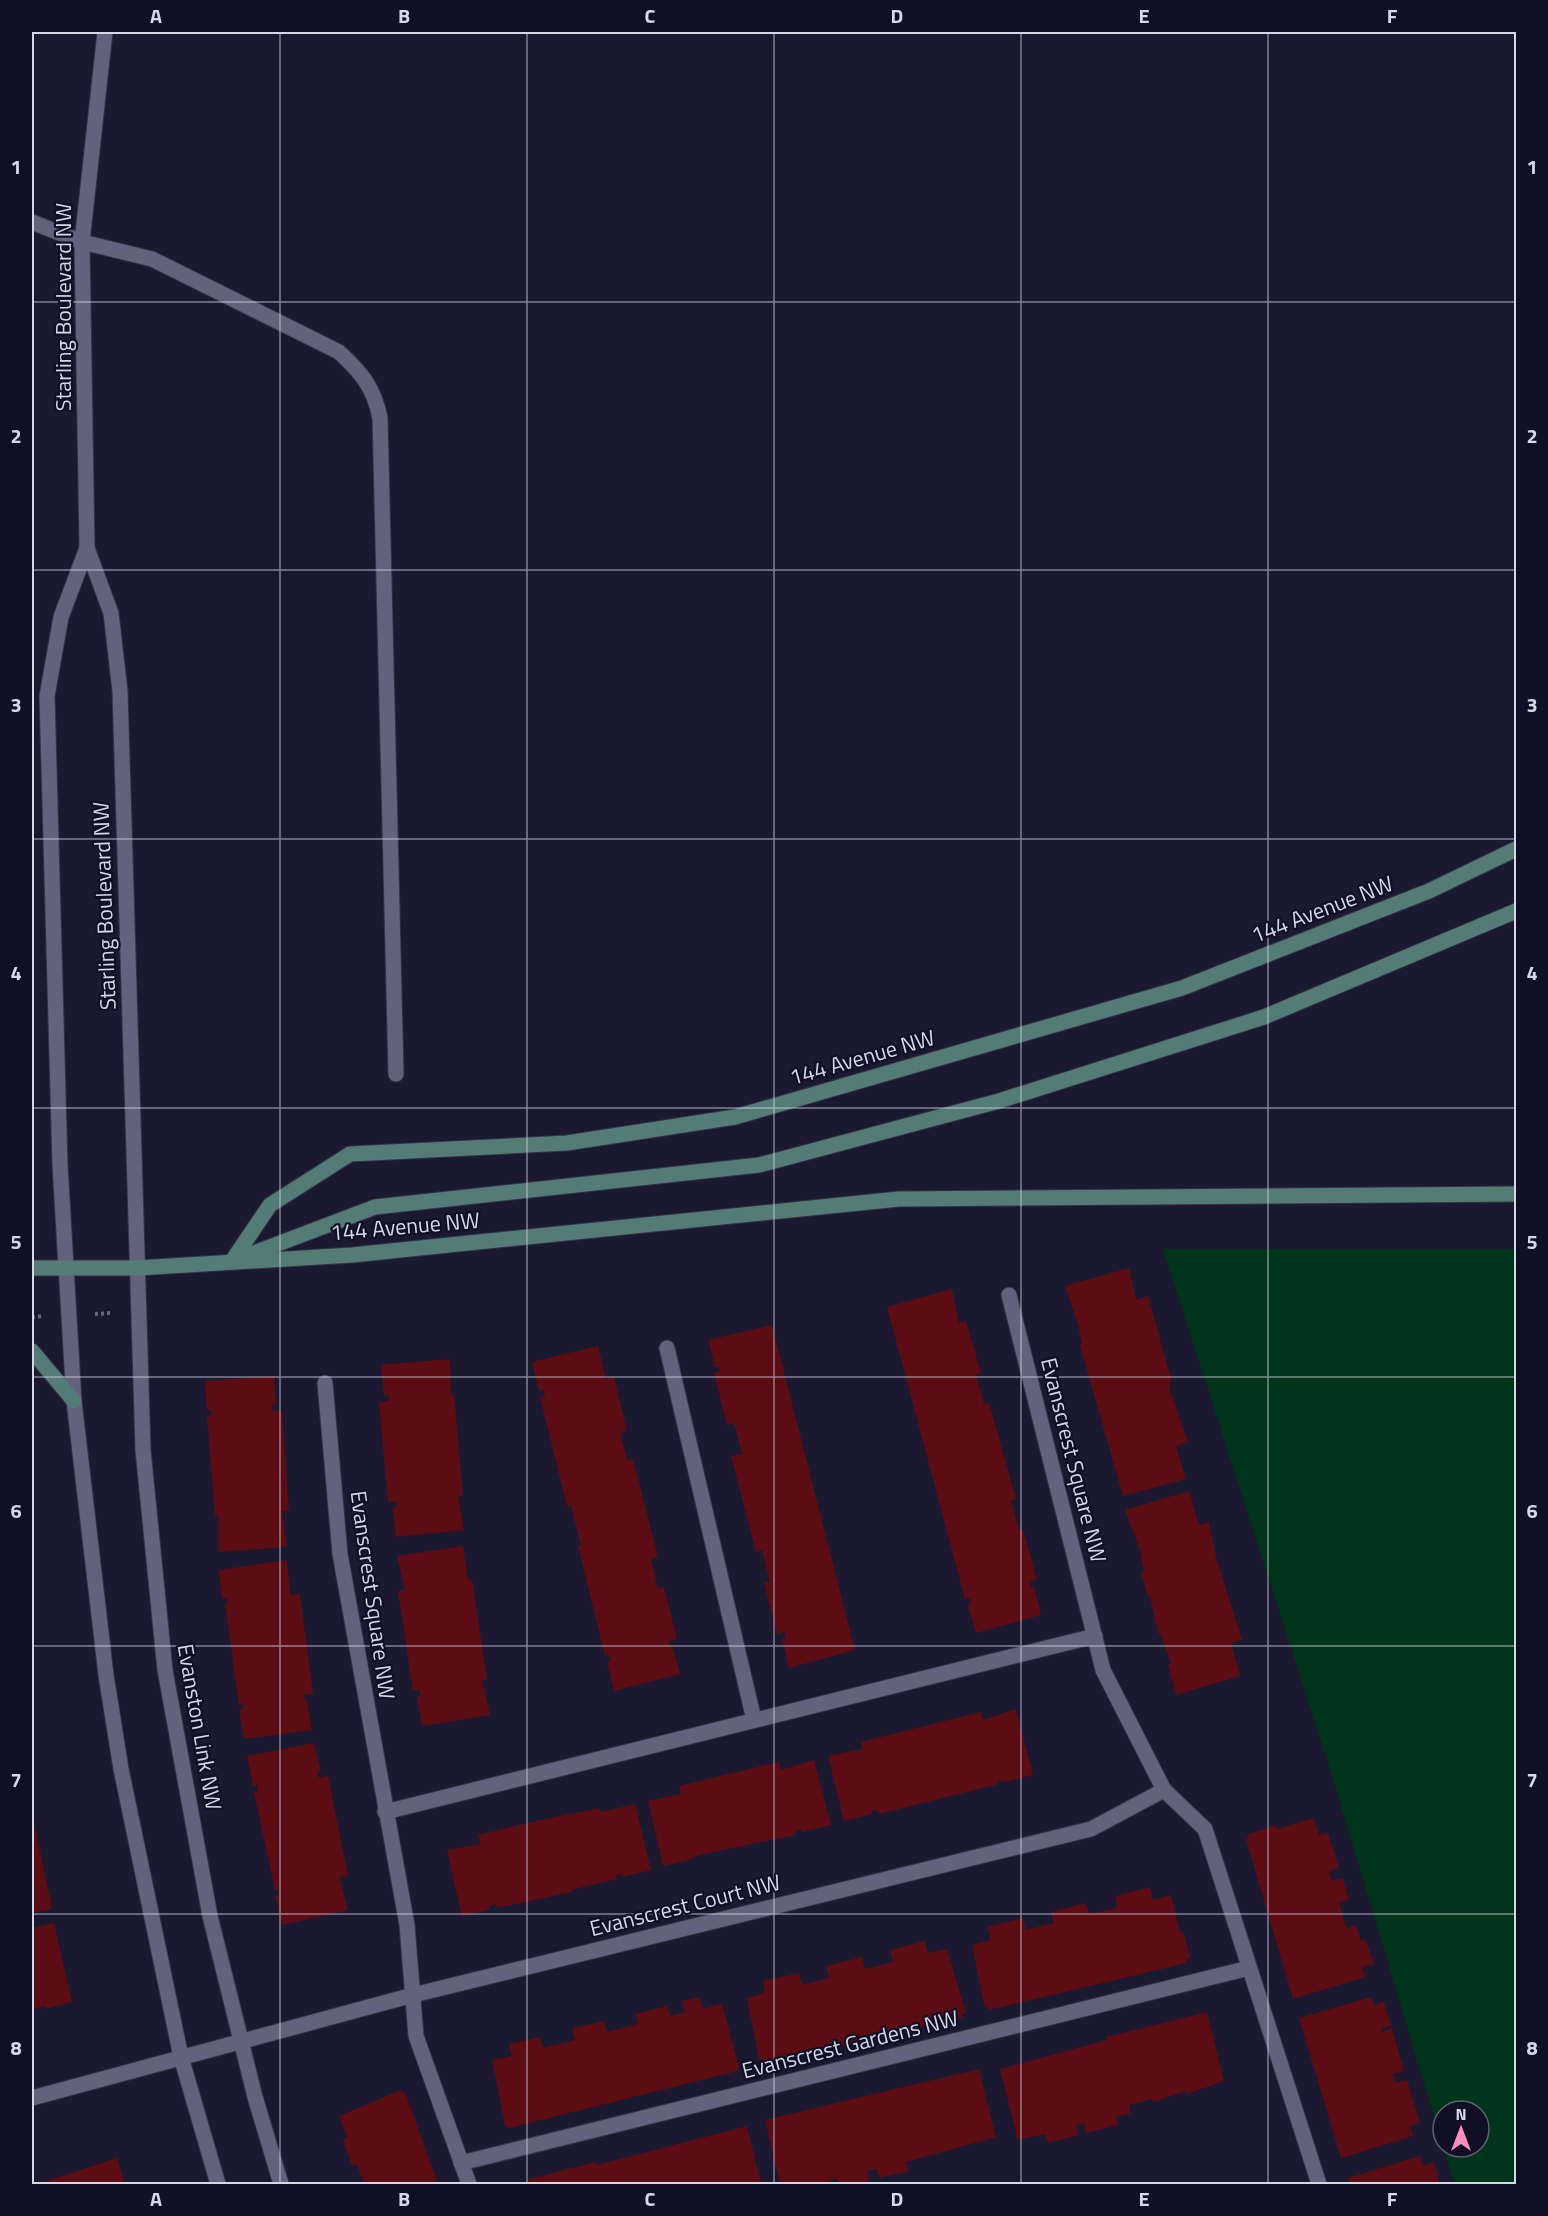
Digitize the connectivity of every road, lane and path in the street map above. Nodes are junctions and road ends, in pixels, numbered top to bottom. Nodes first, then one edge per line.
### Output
1 (105, 32) edge
2 (32, 222) edge
3 (82, 242) junction
4 (87, 548) junction
5 (1516, 849) edge
6 (1516, 910) edge
7 (396, 1074) dead end
8 (1516, 1194) edge
9 (231, 1261) junction
10 (66, 1268) junction
11 (137, 1268) junction
12 (32, 1269) edge
13 (1009, 1295) dead end
14 (667, 1348) dead end
15 (32, 1351) edge
16 (325, 1383) dead end
17 (74, 1401) junction
18 (1095, 1636) junction
19 (754, 1720) junction
20 (1164, 1790) junction
21 (385, 1812) junction
22 (1249, 1968) junction
23 (413, 1995) junction
24 (241, 2040) junction
25 (181, 2057) junction
26 (32, 2098) edge
27 (461, 2163) junction
28 (218, 2184) edge
29 (281, 2184) edge
30 (469, 2184) edge
31 (1319, 2184) edge

1 - 3 street, Starling Boulevard NW
2 - 3 street
3 - 4 street, Starling Boulevard NW
3 - 7 street
4 - 10 street, Starling Boulevard NW
4 - 11 street, Starling Boulevard NW
5 - 9 main road, 144 Avenue NW
6 - 9 main road, 144 Avenue NW
8 - 9 main road, 144 Avenue NW
9 - 11 main road, 144 Avenue NW
10 - 11 main road, 144 Avenue NW
10 - 12 main road, 144 Avenue NW
10 - 17 street
11 - 24 street, Evanston Link NW
13 - 18 street, Evanscrest Square NW
14 - 19 street
15 - 17 main road
16 - 21 street, Evanscrest Square NW
17 - 25 street
18 - 19 street
18 - 20 street, Evanscrest Square NW
19 - 21 street
20 - 22 street
20 - 23 street, Evanscrest Court NW
21 - 23 street, Evanscrest Square NW
22 - 27 street, Evanscrest Gardens NW
22 - 31 street
23 - 24 street, Evanscrest Court NW
23 - 27 street
24 - 25 street, Evanscrest Court NW
24 - 29 street, Evanston Link NW
25 - 26 street, Evanscrest Court NW
25 - 28 street
27 - 30 street

